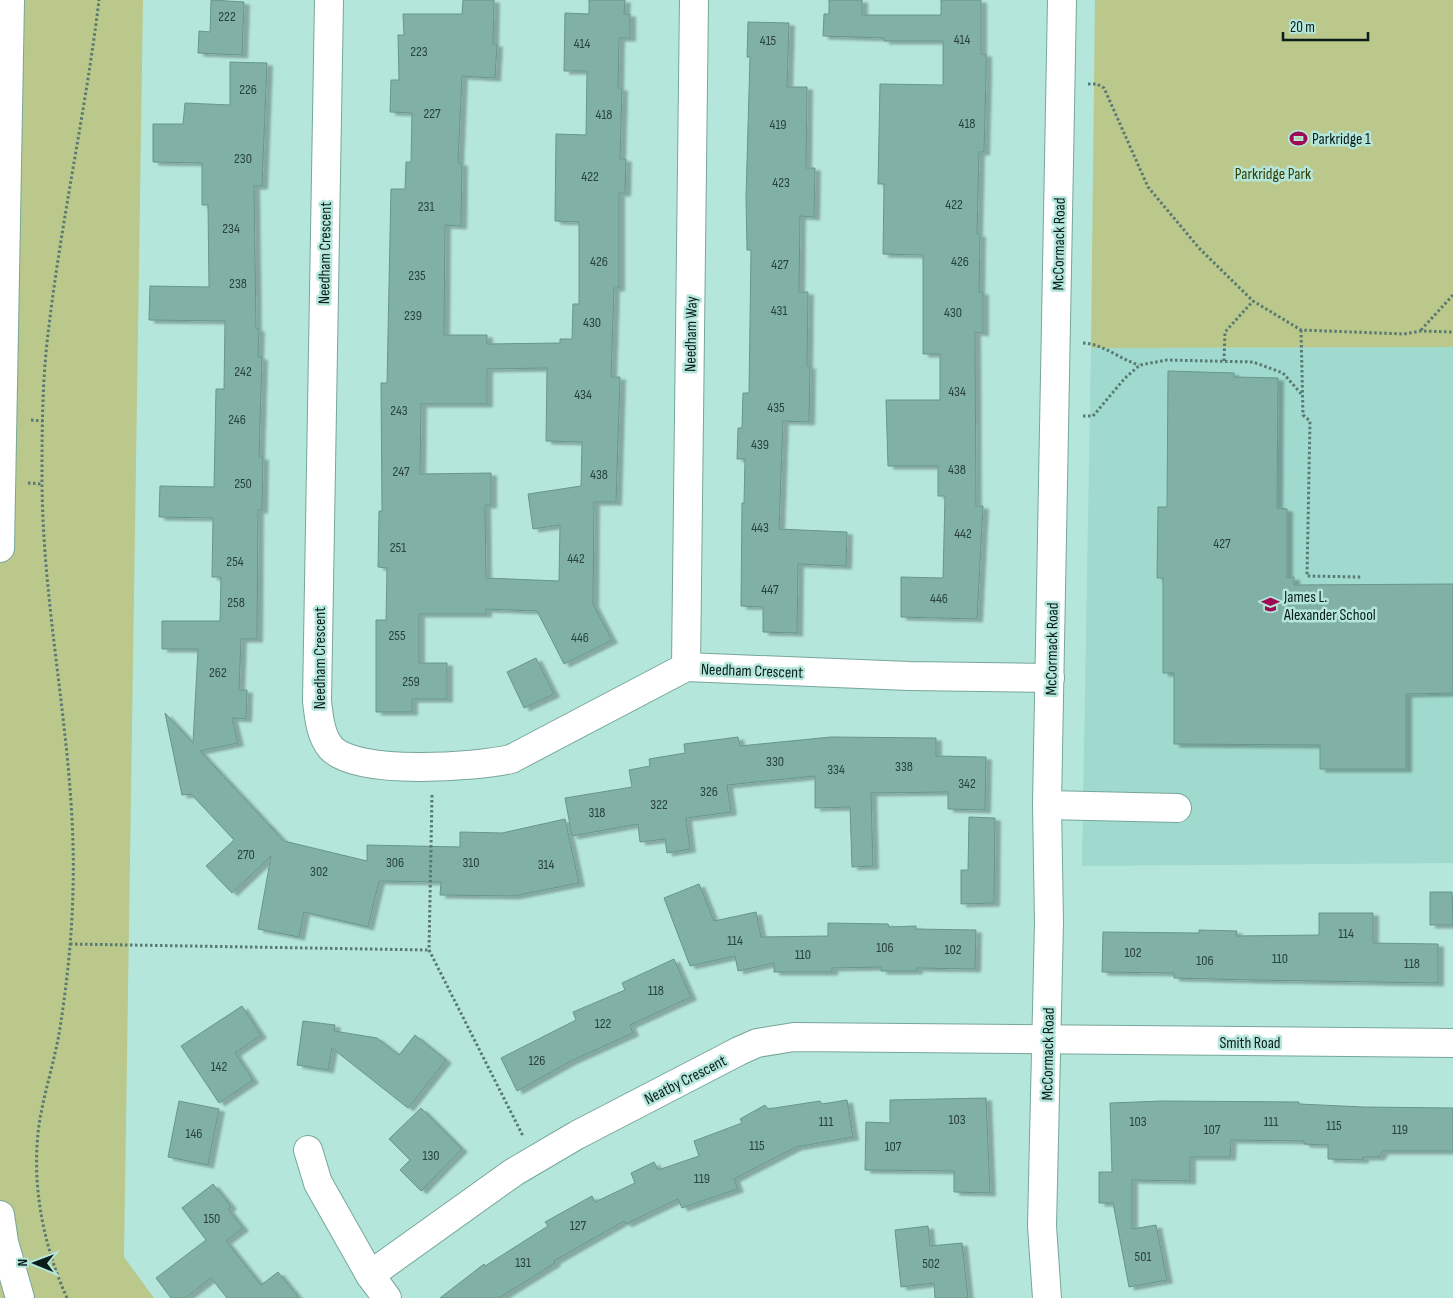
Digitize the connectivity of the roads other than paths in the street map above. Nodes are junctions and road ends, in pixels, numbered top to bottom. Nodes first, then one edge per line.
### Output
1 (10, 0) edge
2 (328, 0) edge
3 (694, 0) edge
4 (1062, 0) edge
5 (1, 453) edge
6 (0, 548) edge
7 (686, 667) junction
8 (1050, 678) junction
9 (1047, 805) junction
10 (1176, 808) dead end
11 (1047, 1040) junction
12 (1453, 1043) edge
13 (308, 1150) dead end
14 (0, 1215) edge
15 (370, 1275) junction
16 (20, 1298) edge
17 (387, 1298) edge
18 (1047, 1298) edge

1 - 5 street
2 - 7 street, Needham Crescent
3 - 7 street, Needham Way
4 - 8 street, McCormack Road
5 - 6 street
7 - 8 street, Needham Crescent
8 - 9 street, McCormack Road
9 - 10 street
9 - 11 street, McCormack Road
11 - 12 street, Smith Road
11 - 15 street, Neatby Crescent
11 - 18 street, McCormack Road
13 - 15 street
14 - 16 street
15 - 17 street

